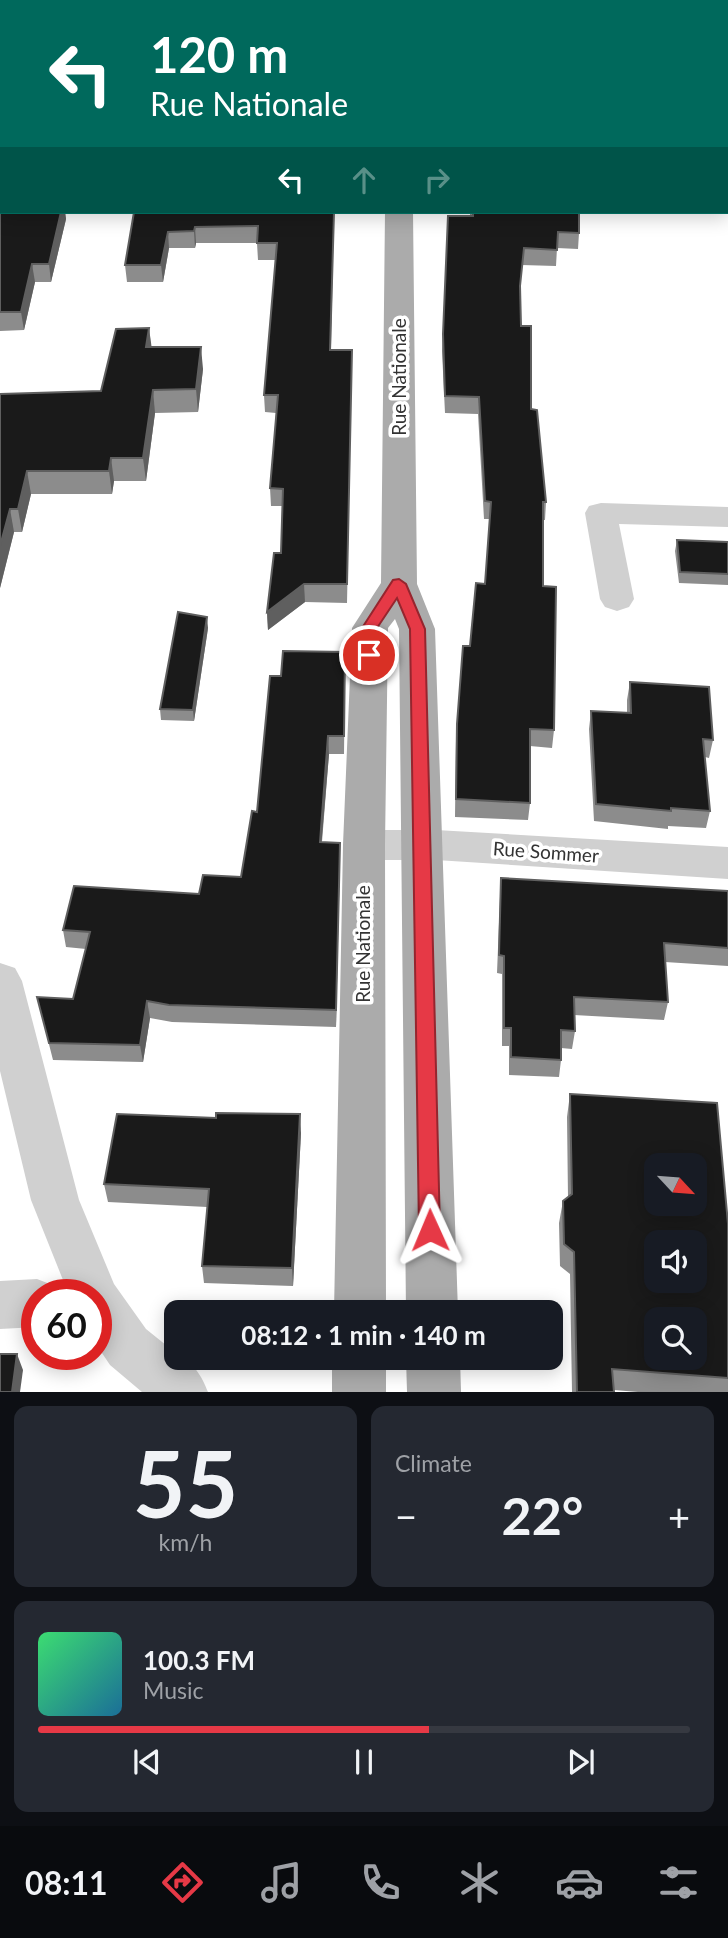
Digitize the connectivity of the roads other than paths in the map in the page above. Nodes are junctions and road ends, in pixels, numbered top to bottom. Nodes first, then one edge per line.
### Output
1 (399, 214) edge
2 (728, 517) edge
3 (399, 584) junction
4 (617, 599) dead end
5 (364, 845) junction
6 (420, 845) junction
7 (728, 863) edge
8 (0, 981) edge
9 (87, 1279) edge
10 (360, 1300) edge
11 (432, 1300) edge
12 (21, 1304) edge
13 (0, 1305) edge
14 (112, 1324) edge
15 (359, 1370) edge
16 (433, 1370) edge
17 (182, 1392) edge
18 (359, 1392) edge
19 (434, 1392) edge

1 - 3 main road, Rue Nationale
2 - 4 street
3 - 5 main road, Rue Nationale
3 - 6 main road, Rue Nationale
5 - 6 street, Rue Sommer
5 - 10 main road, Rue Nationale
6 - 7 street, Rue Sommer
6 - 11 main road, Rue Nationale
8 - 9 street
12 - 13 street
14 - 17 street
15 - 18 main road
16 - 19 main road

